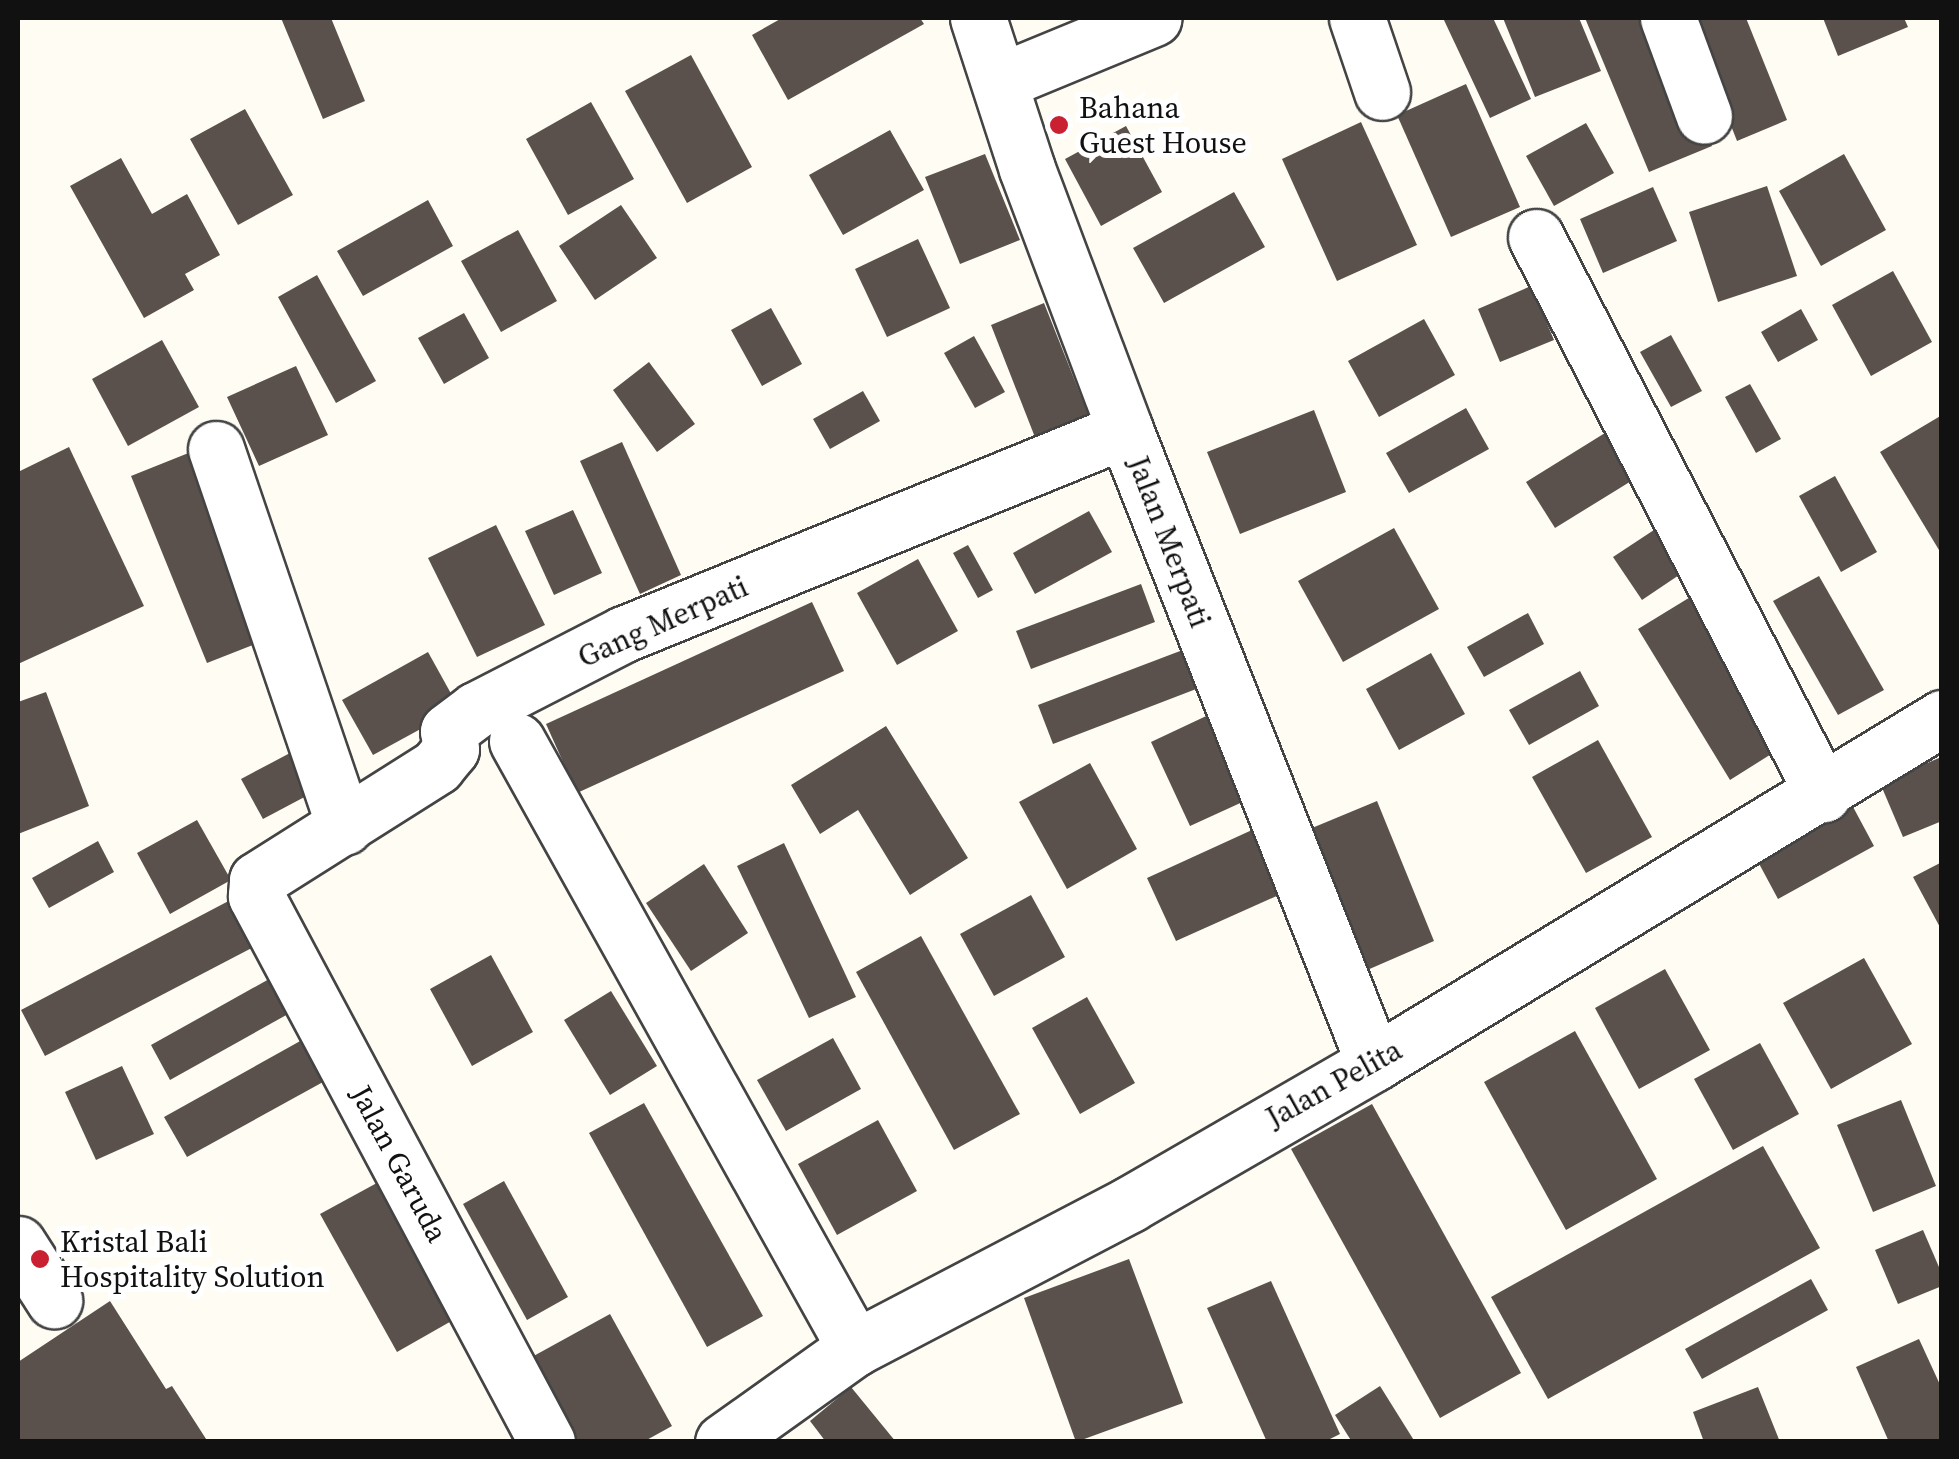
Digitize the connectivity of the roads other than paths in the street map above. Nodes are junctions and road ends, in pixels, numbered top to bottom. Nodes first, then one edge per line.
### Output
1 (978, 18) edge
2 (1154, 18) edge
3 (1357, 18) edge
4 (1668, 18) edge
5 (1001, 81) junction
6 (1382, 92) dead end
7 (1704, 116) dead end
8 (1536, 237) dead end
9 (1125, 430) junction
10 (216, 449) dead end
11 (1938, 728) edge
12 (517, 741) dead end
13 (1823, 794) junction
14 (345, 827) junction
15 (255, 886) joint
16 (1374, 1062) junction
17 (18, 1244) edge
18 (54, 1300) dead end
19 (855, 1348) junction
20 (547, 1442) edge
21 (724, 1442) edge

1 - 5 street, Jalan Merpati
2 - 5 street
3 - 6 street
4 - 7 street
5 - 9 street, Jalan Merpati
8 - 13 street
9 - 14 street, Gang Merpati
9 - 16 street, Jalan Merpati
10 - 14 street
11 - 13 street, Jalan Pelita
12 - 19 street
13 - 16 street, Jalan Pelita
14 - 15 street, Gang Merpati
15 - 20 street, Jalan Garuda
16 - 19 street, Jalan Pelita
17 - 18 street
19 - 21 street, Jalan Pelita

